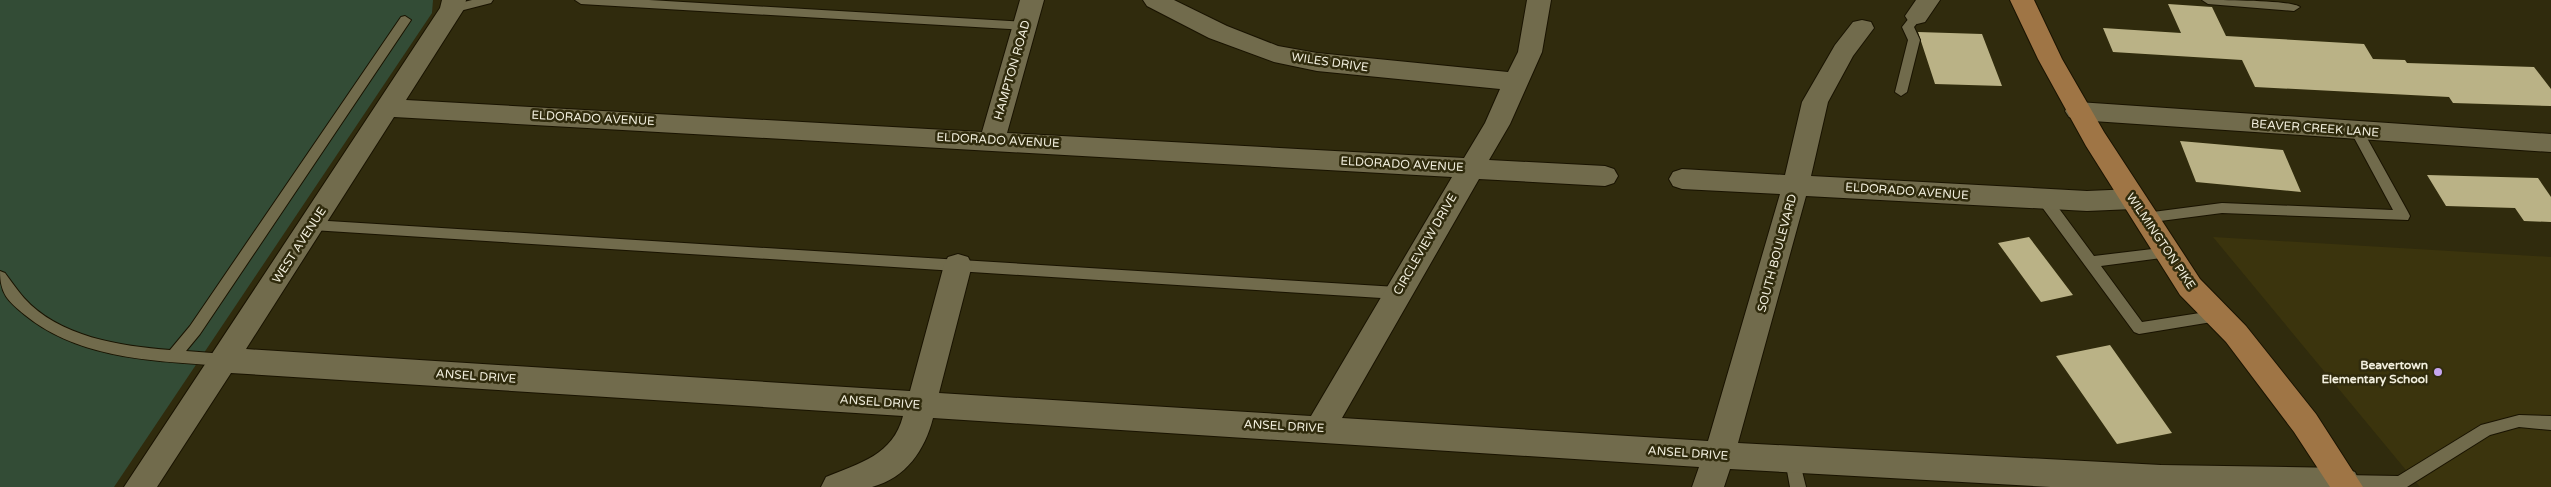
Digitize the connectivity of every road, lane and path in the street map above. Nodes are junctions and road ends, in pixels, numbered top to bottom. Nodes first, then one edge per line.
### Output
1 (487, 0) edge
2 (581, 0) edge
3 (600, 0) edge
4 (1032, 0) edge
5 (1155, 0) edge
6 (1539, 0) edge
7 (2022, 0) edge
8 (2208, 0) edge
9 (453, 4) edge
10 (2294, 7) dead end
11 (1923, 8) edge
12 (404, 20) dead end
13 (1025, 26) junction
14 (1862, 28) dead end
15 (1516, 82) junction
16 (1901, 92) dead end
17 (390, 108) junction
18 (2078, 111) junction
19 (2357, 132) junction
20 (992, 140) junction
21 (2551, 143) edge
22 (1470, 168) junction
23 (1606, 176) dead end
24 (1682, 179) dead end
25 (1796, 184) junction
26 (2044, 199) junction
27 (2139, 208) junction
28 (312, 225) junction
29 (2169, 252) junction
30 (2090, 262) junction
31 (958, 265) junction
32 (0, 277) edge
33 (1397, 293) junction
34 (2219, 316) junction
35 (174, 355) junction
36 (225, 360) junction
37 (920, 405) junction
38 (2551, 423) edge
39 (1320, 428) junction
40 (1720, 455) junction
41 (1795, 474) edge
42 (1992, 479) edge
43 (2346, 484) edge
44 (2405, 485) edge
45 (140, 487) edge
46 (837, 487) edge
47 (1708, 487) edge

1 - 9 lane
2 - 3 lane
3 - 13 lane
4 - 13 street, HAMPTON ROAD
5 - 15 street, WILES DRIVE
6 - 15 street, CIRCLEVIEW DRIVE
7 - 18 main road, WILMINGTON PIKE
8 - 10 lane
9 - 17 street, WEST AVENUE
11 - 16 lane
12 - 35 lane
13 - 20 street, HAMPTON ROAD
14 - 25 street, SOUTH BOULEVARD
15 - 22 street, CIRCLEVIEW DRIVE
17 - 20 street, ELDORADO AVENUE
17 - 28 street, WEST AVENUE
18 - 19 street, BEAVER CREEK LANE
18 - 27 main road, WILMINGTON PIKE
19 - 21 street, BEAVER CREEK LANE
19 - 27 lane
20 - 22 street, ELDORADO AVENUE
22 - 23 street, ELDORADO AVENUE
22 - 33 street, CIRCLEVIEW DRIVE
24 - 25 street, ELDORADO AVENUE
25 - 26 street, ELDORADO AVENUE
25 - 40 street, SOUTH BOULEVARD
26 - 27 street, ELDORADO AVENUE
26 - 30 lane
27 - 29 main road, WILMINGTON PIKE
28 - 31 lane
28 - 36 street, WEST AVENUE
29 - 30 lane
29 - 34 main road, WILMINGTON PIKE
30 - 34 lane
31 - 33 lane
31 - 37 street
32 - 35 lane
33 - 39 street, CIRCLEVIEW DRIVE
34 - 43 main road, WILMINGTON PIKE
35 - 36 lane
36 - 37 street, ANSEL DRIVE
36 - 45 street, WEST AVENUE
37 - 39 street, ANSEL DRIVE
37 - 46 street
38 - 44 lane
39 - 40 street, ANSEL DRIVE
40 - 41 street, ANSEL DRIVE
40 - 47 street, SOUTH BOULEVARD
41 - 42 street, ANSEL DRIVE
42 - 43 street, ANSEL DRIVE
43 - 44 lane

